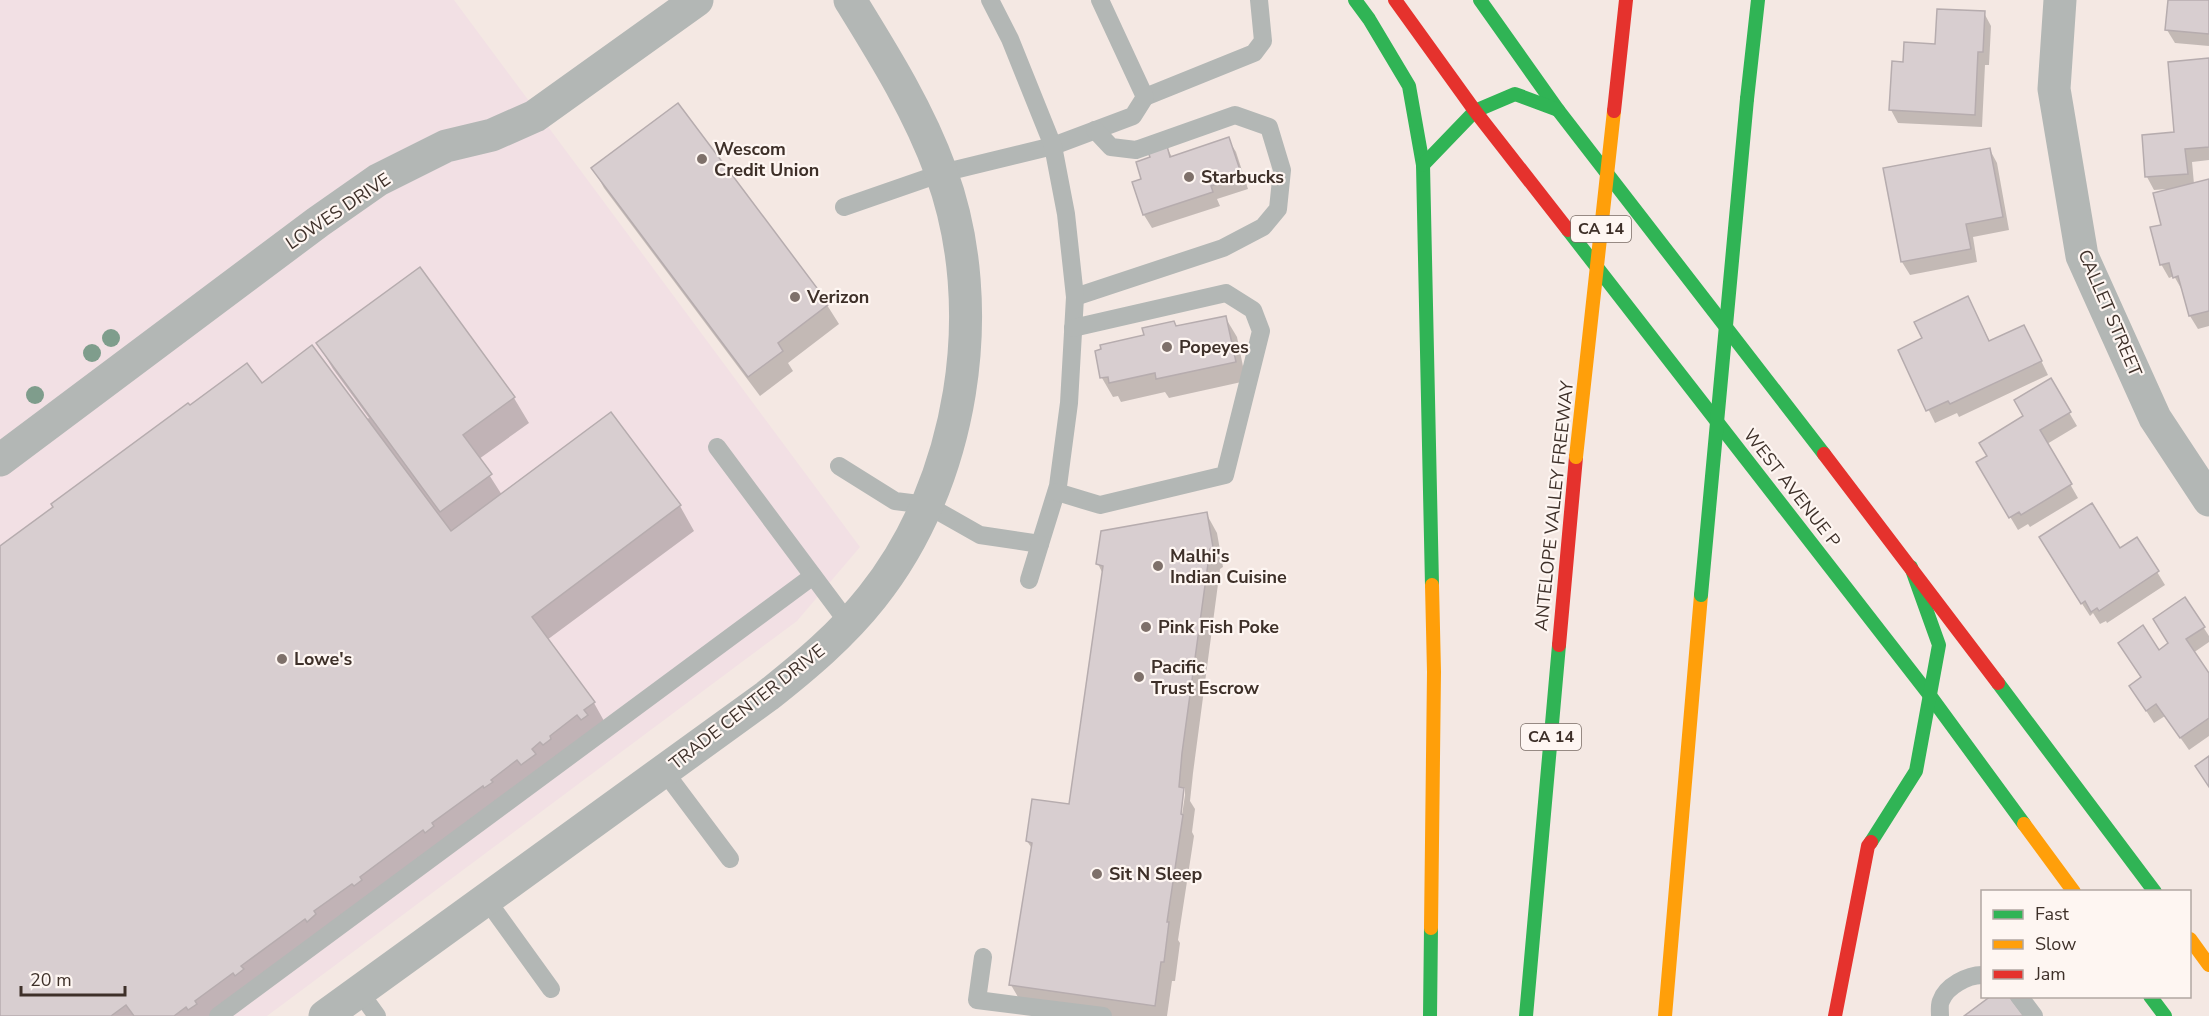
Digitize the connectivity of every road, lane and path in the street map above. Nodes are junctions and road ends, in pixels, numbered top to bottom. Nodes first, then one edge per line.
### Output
1 (698, 0) edge
2 (850, 0) edge
3 (990, 0) edge
4 (1100, 0) edge
5 (1259, 0) edge
6 (1355, 0) edge
7 (1395, 0) edge
8 (1480, 0) edge
9 (1626, 0) edge
10 (1758, 0) edge
11 (2060, 0) edge
12 (1145, 97) junction
13 (1558, 110) junction
14 (1475, 111) junction
15 (1095, 130) junction
16 (1053, 146) junction
17 (1423, 165) junction
18 (942, 173) junction
19 (844, 207) dead end
20 (1075, 297) junction
21 (1073, 328) junction
22 (717, 447) dead end
23 (0, 460) edge
24 (838, 466) dead end
25 (1057, 492) junction
26 (2209, 500) edge
27 (927, 505) junction
28 (1040, 544) junction
29 (1911, 567) junction
30 (813, 576) junction
31 (1029, 580) dead end
32 (849, 624) junction
33 (1931, 698) junction
34 (664, 771) junction
35 (730, 859) dead end
36 (2073, 890) edge
37 (2153, 890) edge
38 (486, 899) junction
39 (2191, 940) edge
40 (983, 957) dead end
41 (2209, 965) edge
42 (1981, 975) edge
43 (551, 989) dead end
44 (2020, 998) edge
45 (2152, 998) edge
46 (368, 1004) edge
47 (218, 1016) edge
48 (325, 1016) edge
49 (1103, 1016) edge
50 (1430, 1016) edge
51 (1526, 1016) edge
52 (1665, 1016) edge
53 (1835, 1016) edge
54 (1940, 1016) edge
55 (2034, 1016) edge
56 (2165, 1016) edge

1 - 23 street, LOWES DRIVE
2 - 18 street, TRADE CENTER DRIVE
3 - 16 lane
4 - 12 lane
5 - 12 lane
6 - 17 main road
7 - 14 main road, WEST AVENUE P
8 - 13 main road
9 - 51 main road, ANTELOPE VALLEY FREEWAY / CA 14, bridge
10 - 52 main road, bridge
11 - 26 street, CALLET STREET
12 - 15 lane
13 - 14 main road
13 - 29 main road
14 - 17 main road
14 - 33 main road, WEST AVENUE P
15 - 16 lane
15 - 20 lane
16 - 18 lane
16 - 20 lane
17 - 50 main road
18 - 19 lane
18 - 27 street, TRADE CENTER DRIVE
20 - 21 lane
21 - 25 lane
21 - 25 lane
22 - 30 lane
24 - 27 lane
25 - 28 lane
27 - 28 lane
27 - 32 street, TRADE CENTER DRIVE
28 - 31 lane
29 - 33 main road
29 - 37 main road
30 - 32 lane
30 - 47 lane
32 - 34 street, TRADE CENTER DRIVE
33 - 36 main road, WEST AVENUE P
33 - 53 main road
34 - 35 lane
34 - 38 street, TRADE CENTER DRIVE
38 - 43 lane
38 - 46 street, TRADE CENTER DRIVE
39 - 41 main road
40 - 49 lane
42 - 54 lane
44 - 55 lane
45 - 56 main road
46 - 48 street, TRADE CENTER DRIVE

